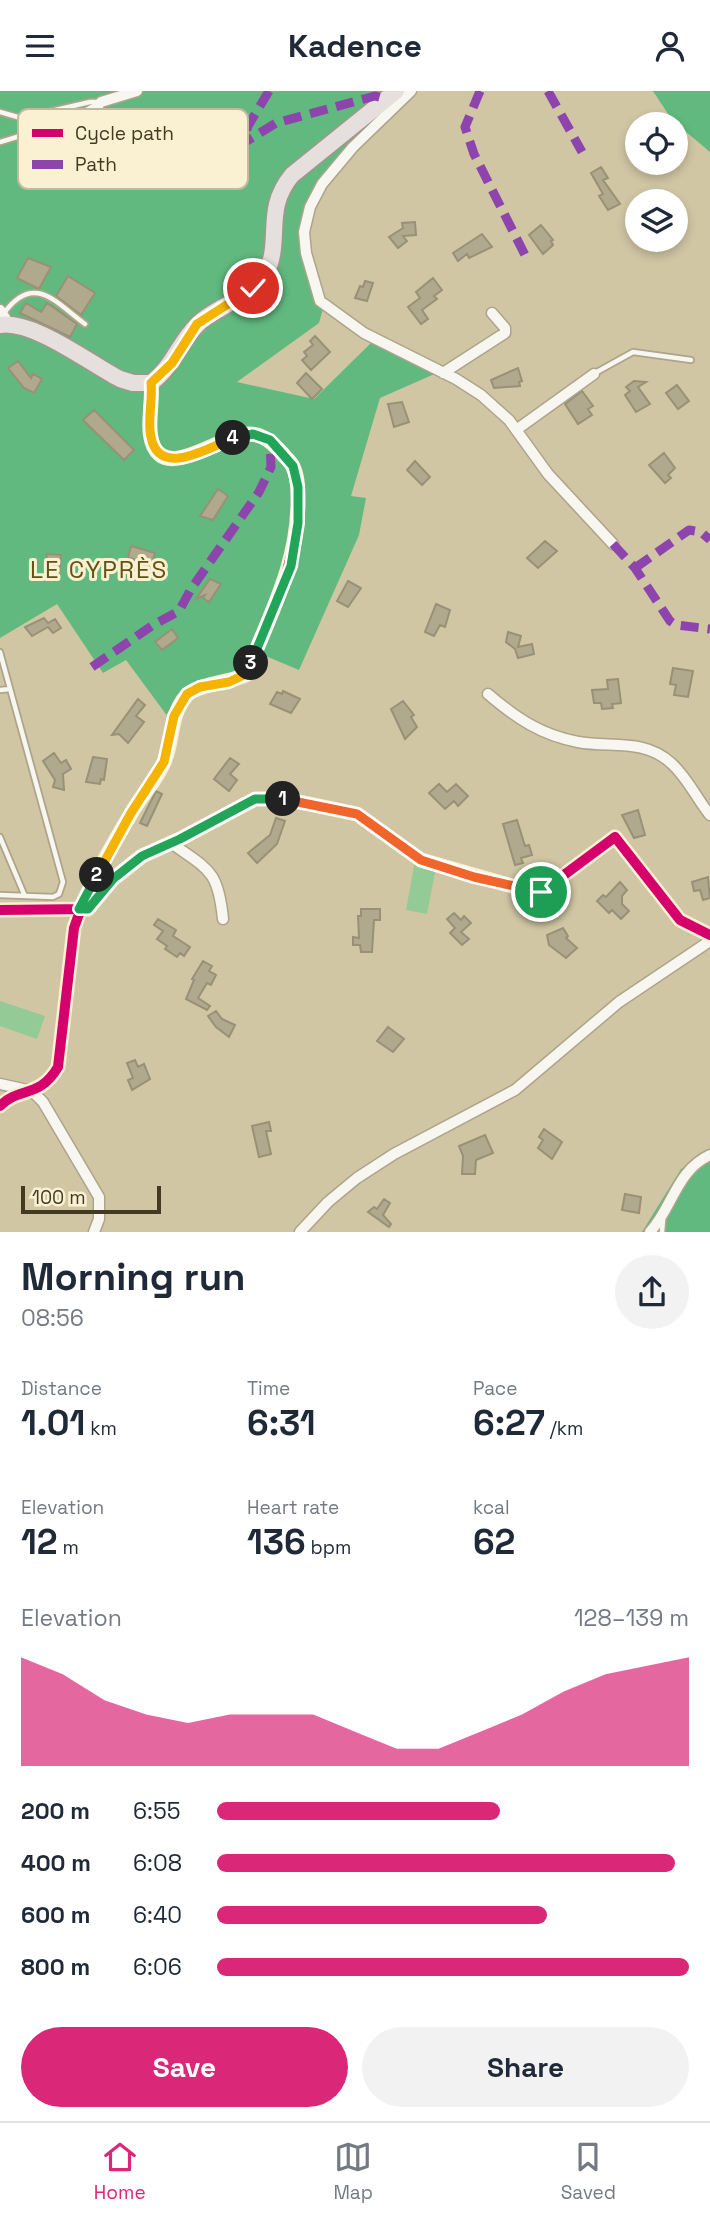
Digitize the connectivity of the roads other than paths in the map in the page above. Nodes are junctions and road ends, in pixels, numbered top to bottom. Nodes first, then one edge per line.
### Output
1 (136, 91) edge
2 (396, 91) edge
3 (411, 91) edge
4 (101, 102) junction
5 (60, 109) edge
6 (93, 109) edge
7 (0, 112) edge
8 (18, 117) edge
9 (18, 137) edge
10 (0, 142) edge
11 (492, 313) dead end
12 (3, 318) edge
13 (85, 324) dead end
14 (691, 360) dead end
15 (443, 373) junction
16 (594, 374) joint
17 (151, 383) junction
18 (516, 430) junction
19 (613, 544) dead end
20 (0, 652) edge
21 (10, 689) junction
22 (0, 690) edge
23 (488, 694) dead end
24 (710, 815) edge
25 (0, 837) edge
26 (171, 843) junction
27 (23, 894) junction
28 (0, 895) edge
29 (52, 897) junction
30 (63, 908) junction
31 (79, 909) junction
32 (0, 910) edge
33 (223, 919) dead end
34 (710, 935) edge
35 (710, 941) edge
36 (0, 1084) edge
37 (32, 1091) junction
38 (0, 1106) edge
39 (710, 1155) edge
40 (663, 1216) junction
41 (94, 1232) edge
42 (300, 1232) edge
43 (650, 1232) edge
44 (662, 1232) edge

1 - 4 street
2 - 17 main road
3 - 15 street
4 - 5 lane
4 - 6 street
7 - 8 lane
9 - 10 lane
11 - 15 street
12 - 13 lane
12 - 17 main road
14 - 16 lane
15 - 18 street
16 - 18 street
17 - 31 street
18 - 19 street
20 - 21 lane
21 - 22 lane
21 - 29 lane
23 - 24 street
25 - 27 lane
26 - 31 street
26 - 33 street
26 - 34 street
27 - 28 lane
27 - 29 lane
29 - 30 street
30 - 31 street
30 - 32 street
31 - 37 street
35 - 42 street
36 - 37 street
37 - 38 street
37 - 41 street
39 - 40 street
40 - 43 street
40 - 44 lane

